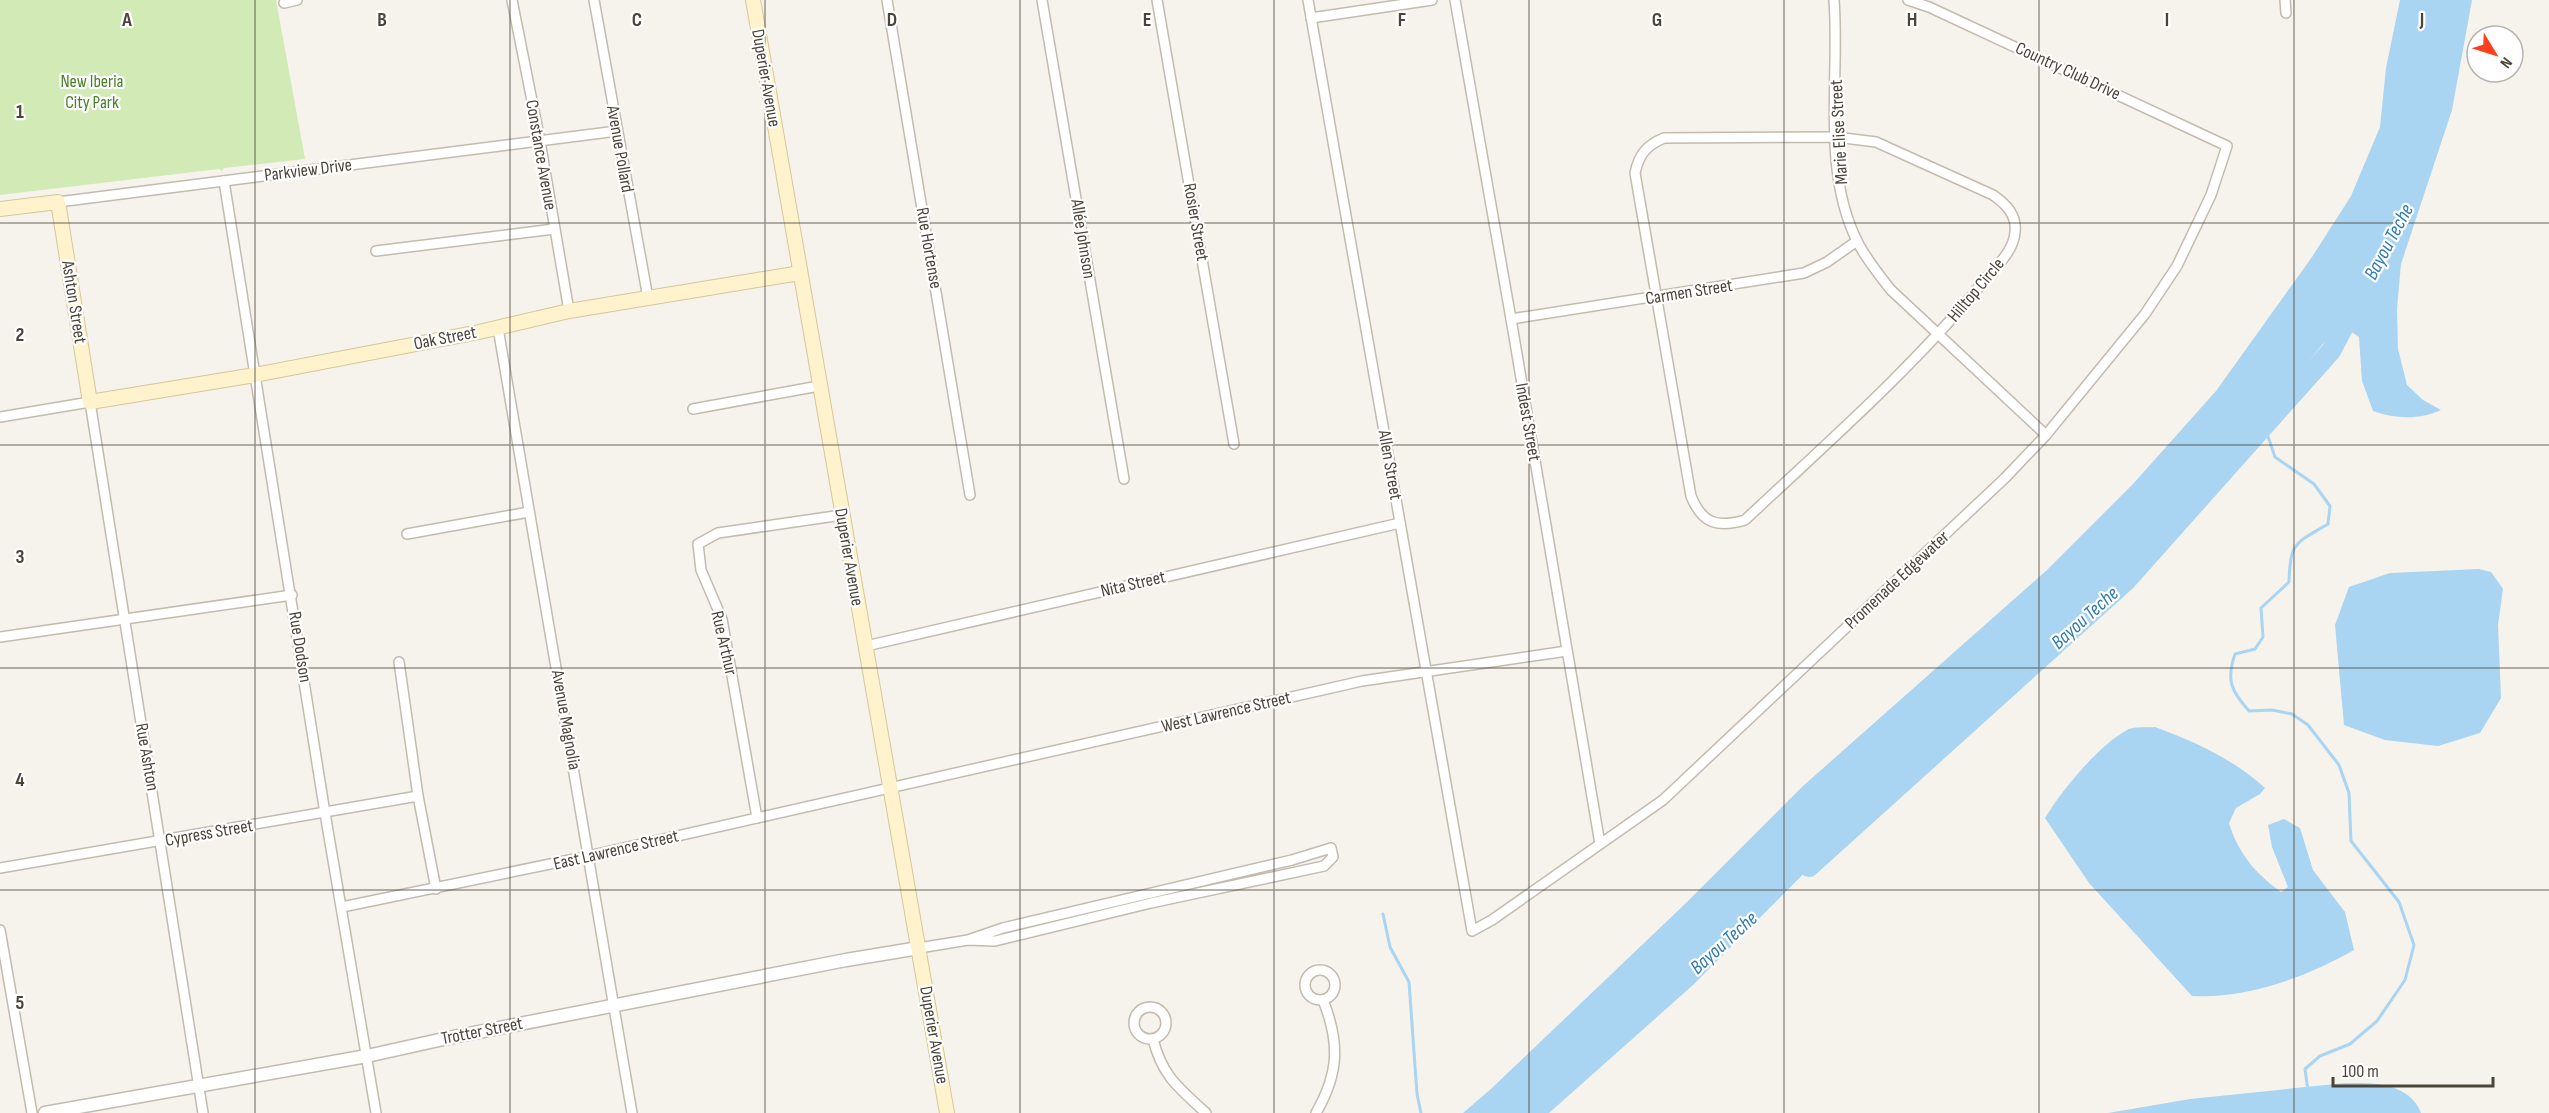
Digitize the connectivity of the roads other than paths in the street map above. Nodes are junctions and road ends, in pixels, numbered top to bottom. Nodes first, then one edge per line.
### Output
1 (297, 0) edge
2 (512, 0) edge
3 (594, 0) edge
4 (753, 0) edge
5 (887, 0) edge
6 (1042, 0) edge
7 (1157, 0) edge
8 (1308, 0) edge
9 (1432, 0) edge
10 (1455, 0) edge
11 (1833, 0) edge
12 (1908, 0) edge
13 (2285, 0) edge
14 (284, 3) dead end
15 (2286, 13) dead end
16 (1311, 18) junction
17 (617, 131) junction
18 (1836, 137) junction
19 (540, 141) junction
20 (2227, 146) joint
21 (224, 181) junction
22 (58, 202) junction
23 (0, 209) edge
24 (554, 229) junction
25 (1857, 241) junction
26 (376, 251) dead end
27 (800, 273) junction
28 (1658, 297) junction
29 (648, 298) junction
30 (569, 311) junction
31 (1511, 319) junction
32 (498, 328) junction
33 (1938, 335) junction
34 (255, 375) junction
35 (819, 386) junction
36 (90, 402) junction
37 (693, 408) dead end
38 (0, 417) edge
39 (2046, 435) junction
40 (1234, 444) dead end
41 (1124, 479) dead end
42 (970, 495) dead end
43 (529, 512) junction
44 (842, 515) junction
45 (1400, 523) junction
46 (406, 534) dead end
47 (292, 595) junction
48 (124, 618) junction
49 (0, 637) edge
50 (866, 646) junction
51 (1567, 651) junction
52 (399, 662) dead end
53 (1426, 671) junction
54 (889, 789) junction
55 (418, 796) junction
56 (325, 813) junction
57 (757, 818) junction
58 (161, 841) junction
59 (1600, 844) junction
60 (589, 856) junction
61 (1266, 866) junction
62 (0, 868) edge
63 (1270, 877) junction
64 (435, 889) junction
65 (1148, 893) junction
66 (1151, 903) junction
67 (342, 908) junction
68 (1024, 923) junction
69 (0, 930) edge
70 (1472, 931) joint
71 (1026, 933) junction
72 (968, 940) junction
73 (919, 948) junction
74 (1323, 1000) dead end
75 (614, 1006) junction
76 (1153, 1039) dead end
77 (367, 1056) junction
78 (199, 1085) junction
79 (32, 1113) edge
80 (45, 1113) edge
81 (203, 1113) edge
82 (376, 1113) edge
83 (632, 1113) edge
84 (947, 1113) edge
85 (1206, 1113) edge
86 (1316, 1113) edge

1 - 14 street
2 - 19 street, Constance Avenue
3 - 17 street, Avenue Pollard
4 - 27 main road, Duperier Avenue
5 - 42 street, Rue Hortense
6 - 41 street, Allée Johnson
7 - 40 street, Rosier Street
8 - 16 street, Allen Street
9 - 16 street
10 - 31 street, Indest Street
11 - 18 street, Marie Elise Street
12 - 20 street, Country Club Drive
13 - 15 street
16 - 45 street, Allen Street
17 - 19 street, Parkview Drive
17 - 29 street, Avenue Pollard
18 - 25 street, Marie Elise Street
18 - 28 street, Hilltop Circle
18 - 33 street, Hilltop Circle
19 - 21 street, Parkview Drive
19 - 24 street, Constance Avenue
20 - 39 street, Promenade Edgewater
21 - 22 street, Parkview Drive
21 - 34 street, Rue Dodson
22 - 23 main road, Parkview Drive
22 - 36 main road, Ashton Street
24 - 26 street
24 - 30 street, Constance Avenue
25 - 28 street, Carmen Street
25 - 33 street, Marie Elise Street
27 - 29 main road, Oak Street
27 - 35 main road, Duperier Avenue
28 - 31 street, Carmen Street
28 - 33 street, Hilltop Circle
29 - 30 main road, Oak Street
30 - 32 main road, Oak Street
31 - 51 street, Indest Street
32 - 34 main road, Oak Street
32 - 43 street, Avenue Magnolia
33 - 39 street, Marie Elise Street
34 - 36 main road, Oak Street
34 - 47 street, Rue Dodson
35 - 37 street
35 - 44 main road, Duperier Avenue
36 - 38 street
36 - 48 street, Rue Ashton
39 - 59 street, Promenade Edgewater
43 - 46 street
43 - 60 street, Avenue Magnolia
44 - 50 main road, Duperier Avenue
44 - 57 street, Rue Arthur
45 - 50 street, Nita Street
45 - 53 street, Allen Street
47 - 48 street
47 - 56 street, Rue Dodson
48 - 49 street
48 - 58 street, Rue Ashton
50 - 54 main road, Duperier Avenue
51 - 53 street, West Lawrence Street
51 - 59 street, Indest Street
52 - 55 street
53 - 54 street, West Lawrence Street
53 - 70 street, Allen Street
54 - 57 street, East Lawrence Street
54 - 73 main road, Duperier Avenue
55 - 56 street, Cypress Street
55 - 64 street
56 - 58 street, Cypress Street
56 - 67 street, Rue Dodson
57 - 60 street, East Lawrence Street
58 - 62 street, Cypress Street
58 - 78 street, Rue Ashton
59 - 70 street, Promenade Edgewater
60 - 64 street, East Lawrence Street
60 - 75 street, Avenue Magnolia
61 - 63 street
61 - 63 street
61 - 65 street
63 - 66 street
64 - 67 street, East Lawrence Street
65 - 66 street
65 - 68 street
66 - 71 street
67 - 77 street, Rue Dodson
68 - 71 street
68 - 72 street
69 - 79 street
71 - 72 street
72 - 73 street
73 - 75 street, Trotter Street
73 - 84 main road, Duperier Avenue
74 - 86 street
75 - 77 street, Trotter Street
75 - 83 street, Avenue Magnolia
76 - 85 street
77 - 78 street, Trotter Street
77 - 82 street, Rue Dodson
78 - 80 street, Trotter Street
78 - 81 street, Rue Ashton

